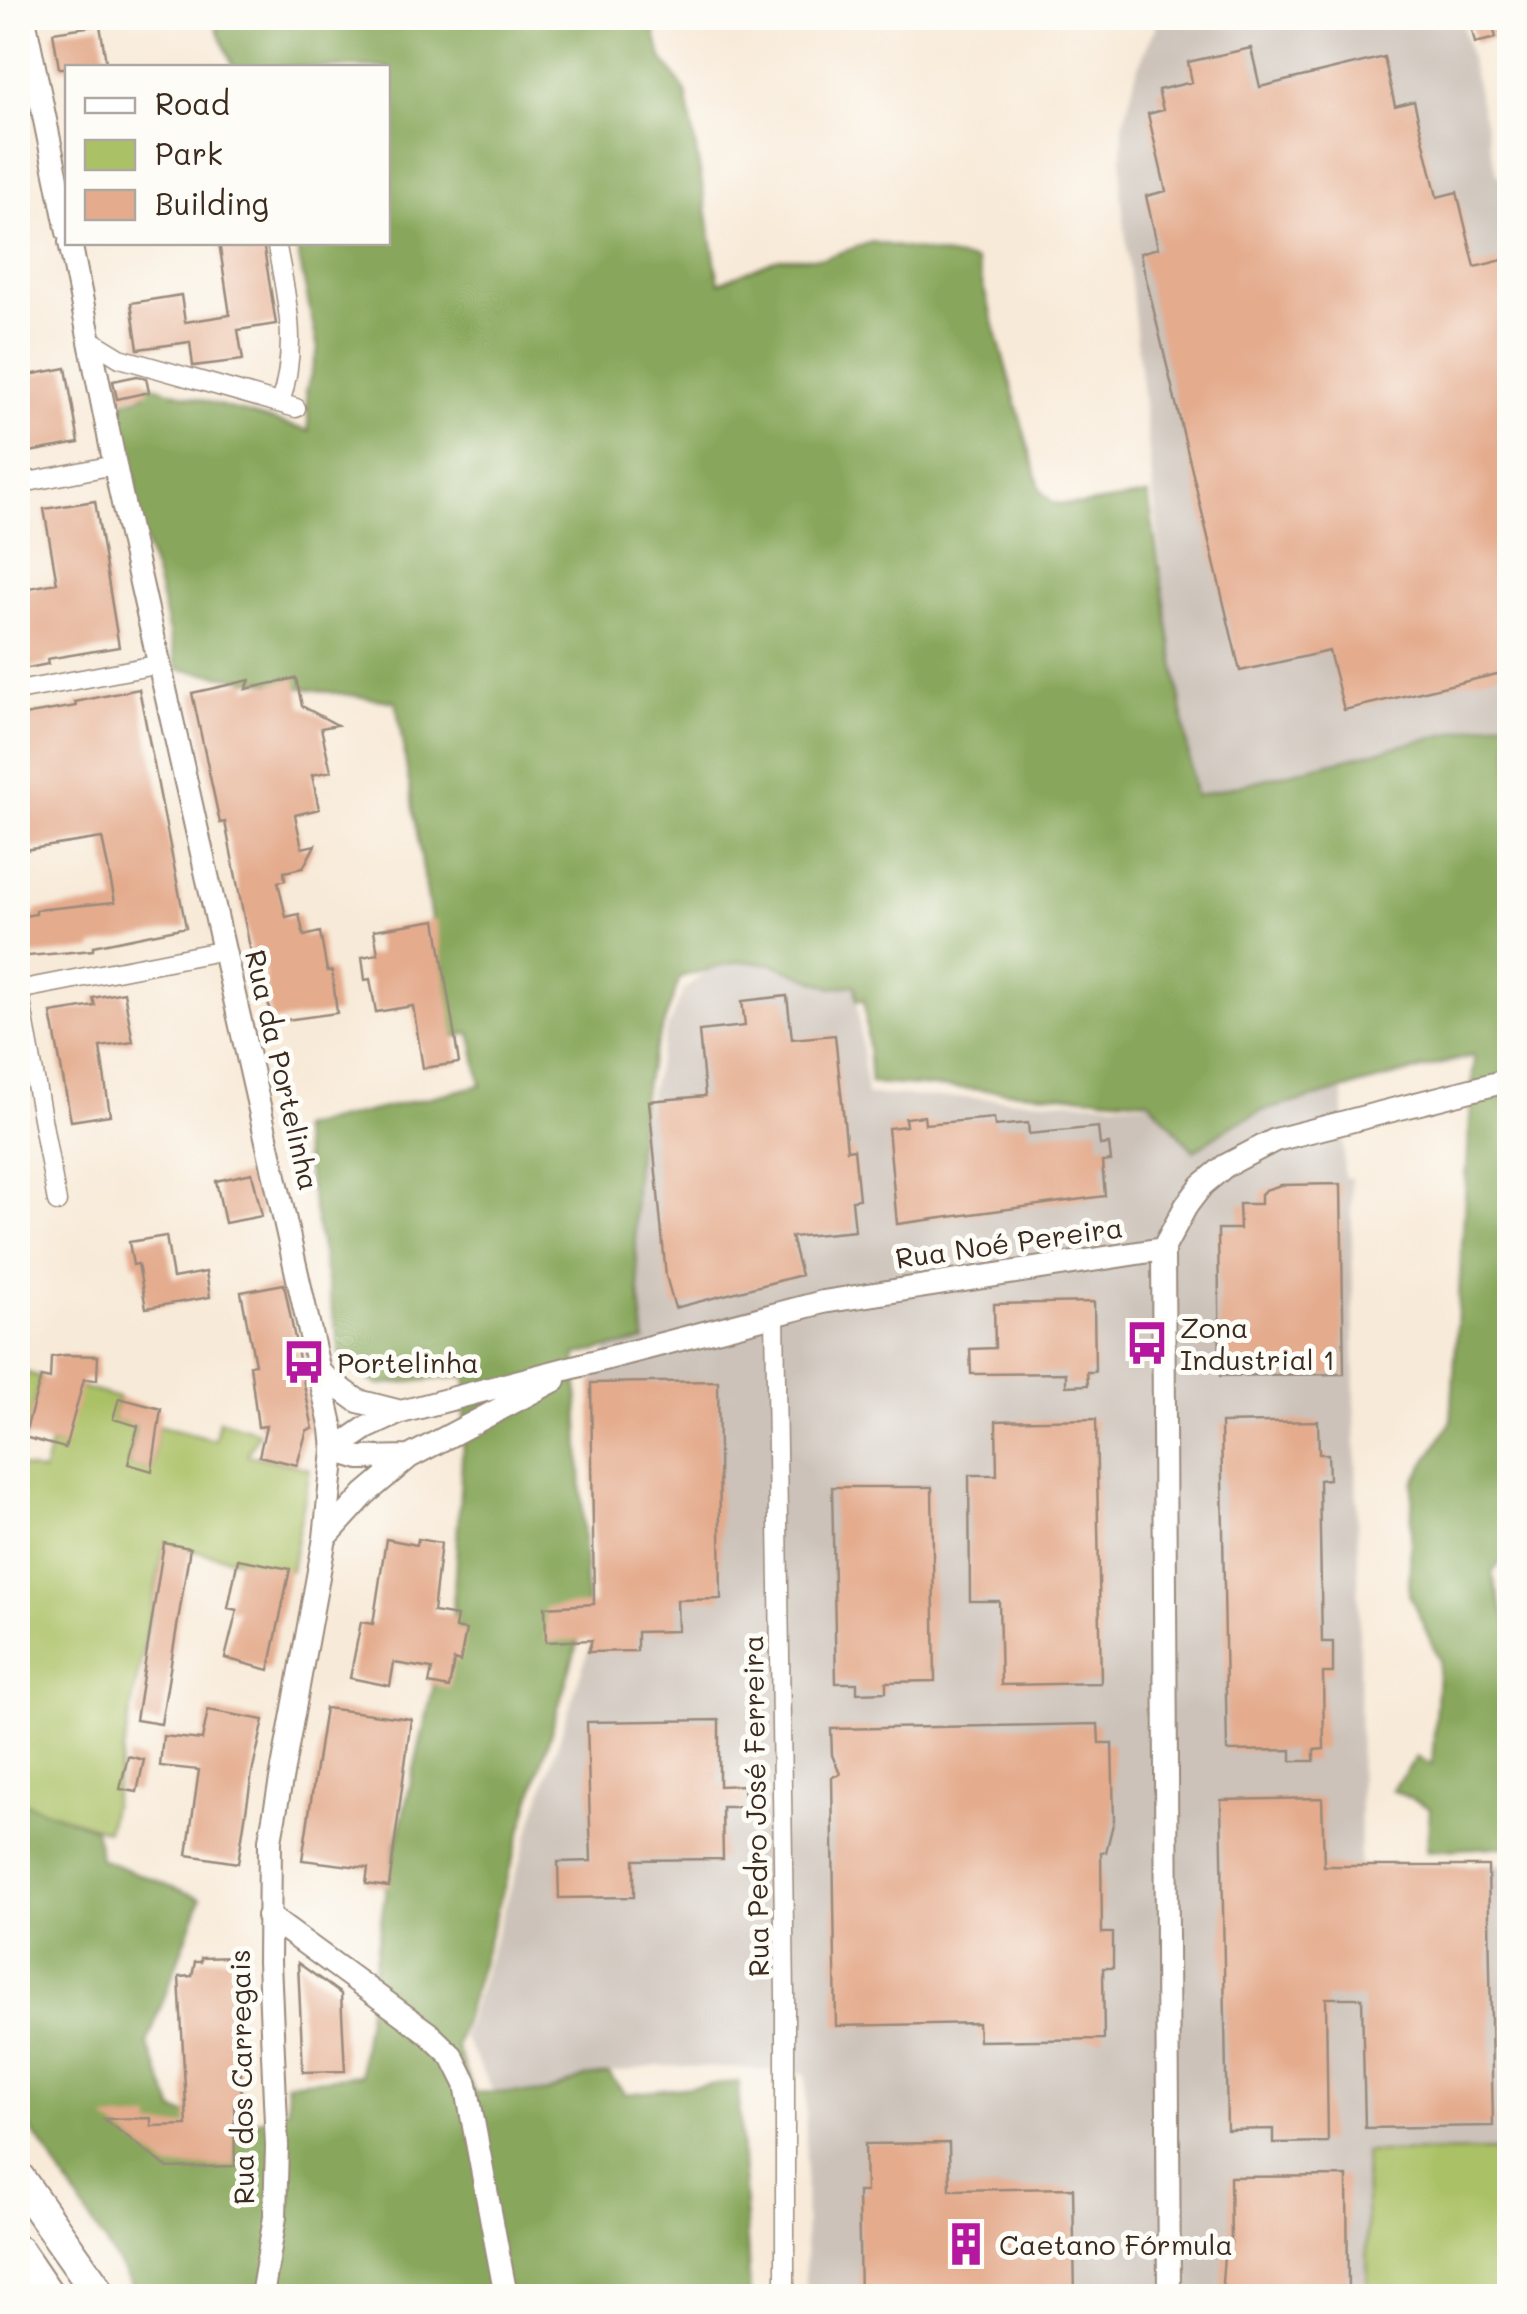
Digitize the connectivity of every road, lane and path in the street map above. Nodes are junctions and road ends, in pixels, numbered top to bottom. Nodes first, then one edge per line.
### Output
1 (24, 18) edge
2 (65, 217) edge
3 (71, 245) edge
4 (277, 245) edge
5 (89, 339) junction
6 (114, 464) junction
7 (18, 484) edge
8 (161, 664) junction
9 (18, 691) edge
10 (225, 950) junction
11 (18, 990) edge
12 (1509, 1057) edge
13 (1510, 1078) edge
14 (57, 1202) dead end
15 (1162, 1249) junction
16 (775, 1314) junction
17 (589, 1363) junction
18 (321, 1374) junction
19 (401, 1412) junction
20 (334, 1450) junction
21 (409, 1457) junction
22 (326, 1538) junction
23 (268, 1916) junction
24 (18, 2178) edge
25 (18, 2252) edge
26 (48, 2296) edge
27 (101, 2296) edge
28 (262, 2296) edge
29 (506, 2296) edge
30 (785, 2296) edge
31 (1169, 2296) edge

1 - 2 street
3 - 5 street, Rua da Portelinha
4 - 5 street
5 - 6 street, Rua da Portelinha
6 - 7 street
6 - 8 street, Rua da Portelinha
8 - 9 street
8 - 10 street, Rua da Portelinha
10 - 11 street
10 - 18 street, Rua da Portelinha
11 - 14 street
12 - 13 street, Rua Noé Pereira
13 - 15 street, Rua Noé Pereira
15 - 16 street, Rua Noé Pereira
15 - 31 street
16 - 17 street, Rua Noé Pereira
16 - 30 street, Rua Pedro José Ferreira
17 - 19 street, Rua Noé Pereira
17 - 21 street, Rua Noé Pereira
18 - 19 street
18 - 20 street, Rua da Portelinha
19 - 20 street, Rua Noé Pereira
20 - 21 street, Rua Noé Pereira
20 - 22 street, Rua da Portelinha
21 - 22 street, Rua Noé Pereira
22 - 23 street, Rua da Portelinha
23 - 28 street, Rua dos Carregais
23 - 29 street
24 - 27 highway
25 - 26 highway

